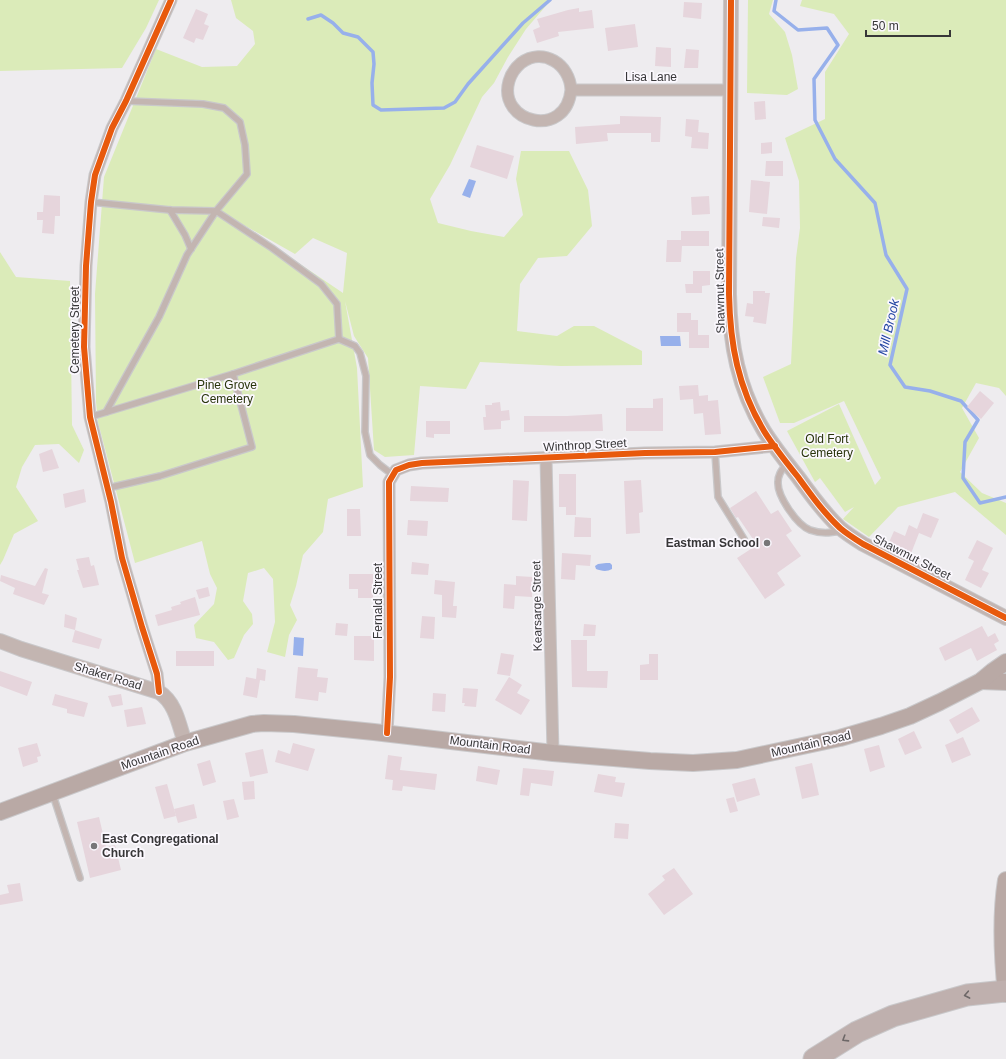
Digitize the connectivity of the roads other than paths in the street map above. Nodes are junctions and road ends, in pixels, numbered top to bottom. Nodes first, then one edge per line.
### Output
1 (171, 0) edge
2 (731, 0) edge
3 (572, 90) junction
4 (730, 90) junction
5 (126, 101) junction
6 (91, 202) junction
7 (170, 210) junction
8 (216, 211) junction
9 (191, 249) junction
10 (339, 339) junction
11 (233, 374) junction
12 (106, 412) junction
13 (90, 417) junction
14 (775, 446) junction
15 (715, 452) junction
16 (546, 458) junction
17 (787, 463) junction
18 (395, 472) junction
19 (108, 488) junction
20 (843, 530) junction
21 (744, 539) dead end
22 (1006, 618) edge
23 (0, 641) edge
24 (1006, 662) edge
25 (981, 681) junction
26 (1006, 682) edge
27 (159, 692) junction
28 (387, 733) junction
29 (185, 743) junction
30 (553, 753) junction
31 (52, 792) junction
32 (0, 812) edge
33 (80, 878) dead end
34 (1006, 880) edge
35 (1006, 991) edge
36 (1006, 994) edge
37 (814, 1059) edge

1 - 5 street, Cemetery Street
2 - 4 street, Shawmut Street
3 - 3 street
3 - 4 street, Lisa Lane
4 - 14 street, Shawmut Street
5 - 6 street, Cemetery Street
5 - 8 lane
6 - 7 lane
6 - 13 street, Cemetery Street
7 - 8 lane
7 - 9 lane
8 - 9 lane
8 - 10 lane
9 - 12 lane
10 - 11 lane
10 - 18 lane
11 - 12 lane
11 - 19 lane
12 - 13 lane
13 - 19 street, Cemetery Street
14 - 15 street, Winthrop Street
14 - 17 street, Shawmut Street
15 - 16 street, Winthrop Street
15 - 21 lane
16 - 18 street, Winthrop Street
16 - 30 street, Kearsarge Street
17 - 20 street, Shawmut Street
17 - 20 lane
18 - 28 street, Fernald Street
19 - 27 street, Cemetery Street
20 - 22 street, Shawmut Street
23 - 27 street, Shaker Road
24 - 25 main road, Mountain Road
25 - 26 main road, Mountain Road
25 - 30 main road, Mountain Road
27 - 29 street, Shaker Road
28 - 29 main road, Mountain Road
28 - 30 main road, Mountain Road
29 - 31 main road, Mountain Road
31 - 32 main road, Mountain Road
31 - 33 lane
34 - 35 main road
35 - 36 main road
35 -> 37 highway

